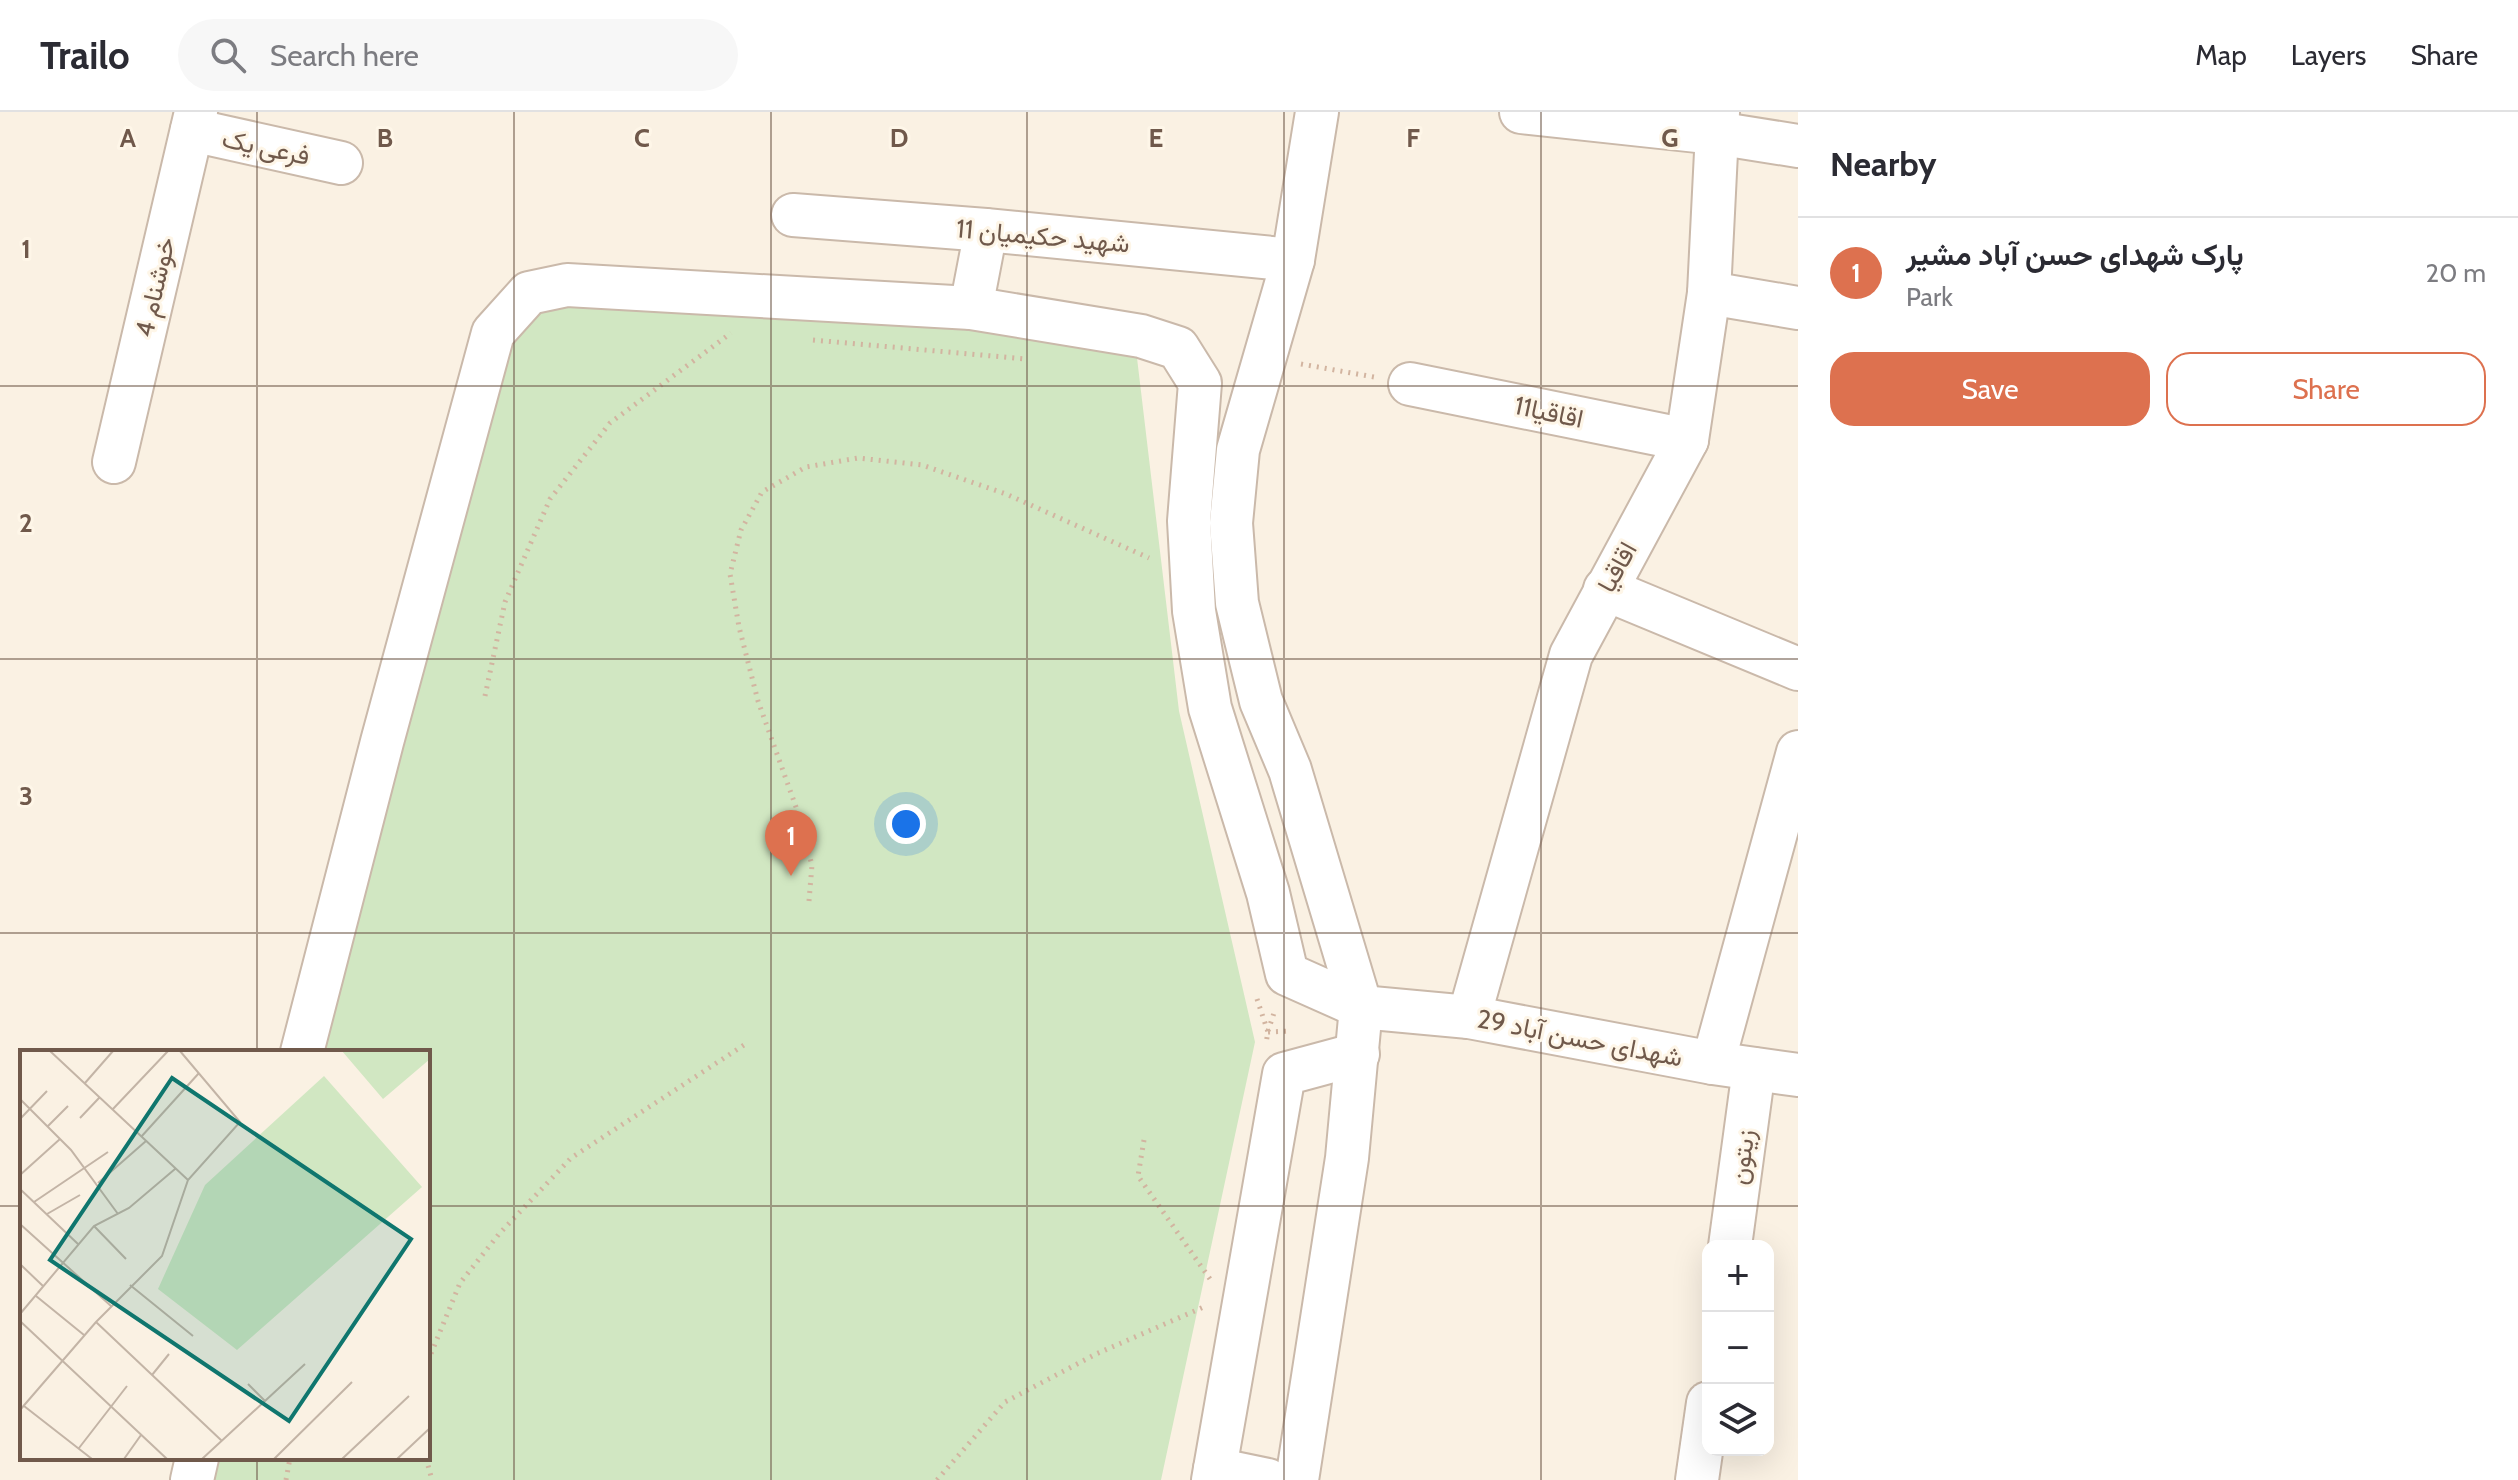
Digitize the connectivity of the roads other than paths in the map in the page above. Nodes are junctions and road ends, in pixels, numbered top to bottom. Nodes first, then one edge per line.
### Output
1 (1317, 112) edge
2 (1521, 112) edge
3 (194, 121) edge
4 (1717, 122) edge
5 (1798, 146) edge
6 (341, 163) dead end
7 (793, 215) dead end
8 (986, 230) junction
9 (1293, 260) junction
10 (1709, 293) junction
11 (971, 308) junction
12 (1798, 308) edge
13 (1410, 384) road end
14 (1687, 440) junction
15 (114, 462) dead end
16 (1605, 589) junction
17 (1798, 669) edge
18 (1798, 752) edge
19 (1361, 1007) junction
20 (1469, 1017) junction
21 (303, 1050) edge
22 (1358, 1054) junction
23 (1713, 1063) junction
24 (1754, 1069) junction
25 (1798, 1075) edge
26 (1731, 1240) edge
27 (1702, 1445) edge
28 (197, 1460) edge
29 (1214, 1475) edge
30 (192, 1480) edge
31 (1268, 1480) edge
32 (1297, 1480) edge
33 (1697, 1480) edge

1 - 9 street
2 - 4 street
3 - 6 street, فرعی یک
3 - 15 street, خوشنام 4
4 - 5 street
4 - 10 street, اقاقیا
7 - 8 street, شهید حکیمیان 11
8 - 9 street, شهید حکیمیان 11
8 - 11 street
9 - 19 street
10 - 12 street
10 - 14 street, اقاقیا
11 - 19 street, شهدای حسن آباد 29
11 - 21 street, شهدای حسن آباد 29
13 - 14 street, 11اقاقیا
14 - 16 street, اقاقیا
16 - 17 street
16 - 20 street, اقاقیا
18 - 23 street
19 - 20 street, شهدای حسن آباد 29
19 - 22 street
20 - 23 street, شهدای حسن آباد 29
22 - 29 street
22 - 32 street
23 - 24 street, شهدای حسن آباد 29
24 - 25 street, شهدای حسن آباد 29
24 - 26 street, زیتون
27 - 33 street
28 - 30 street
29 - 31 street

